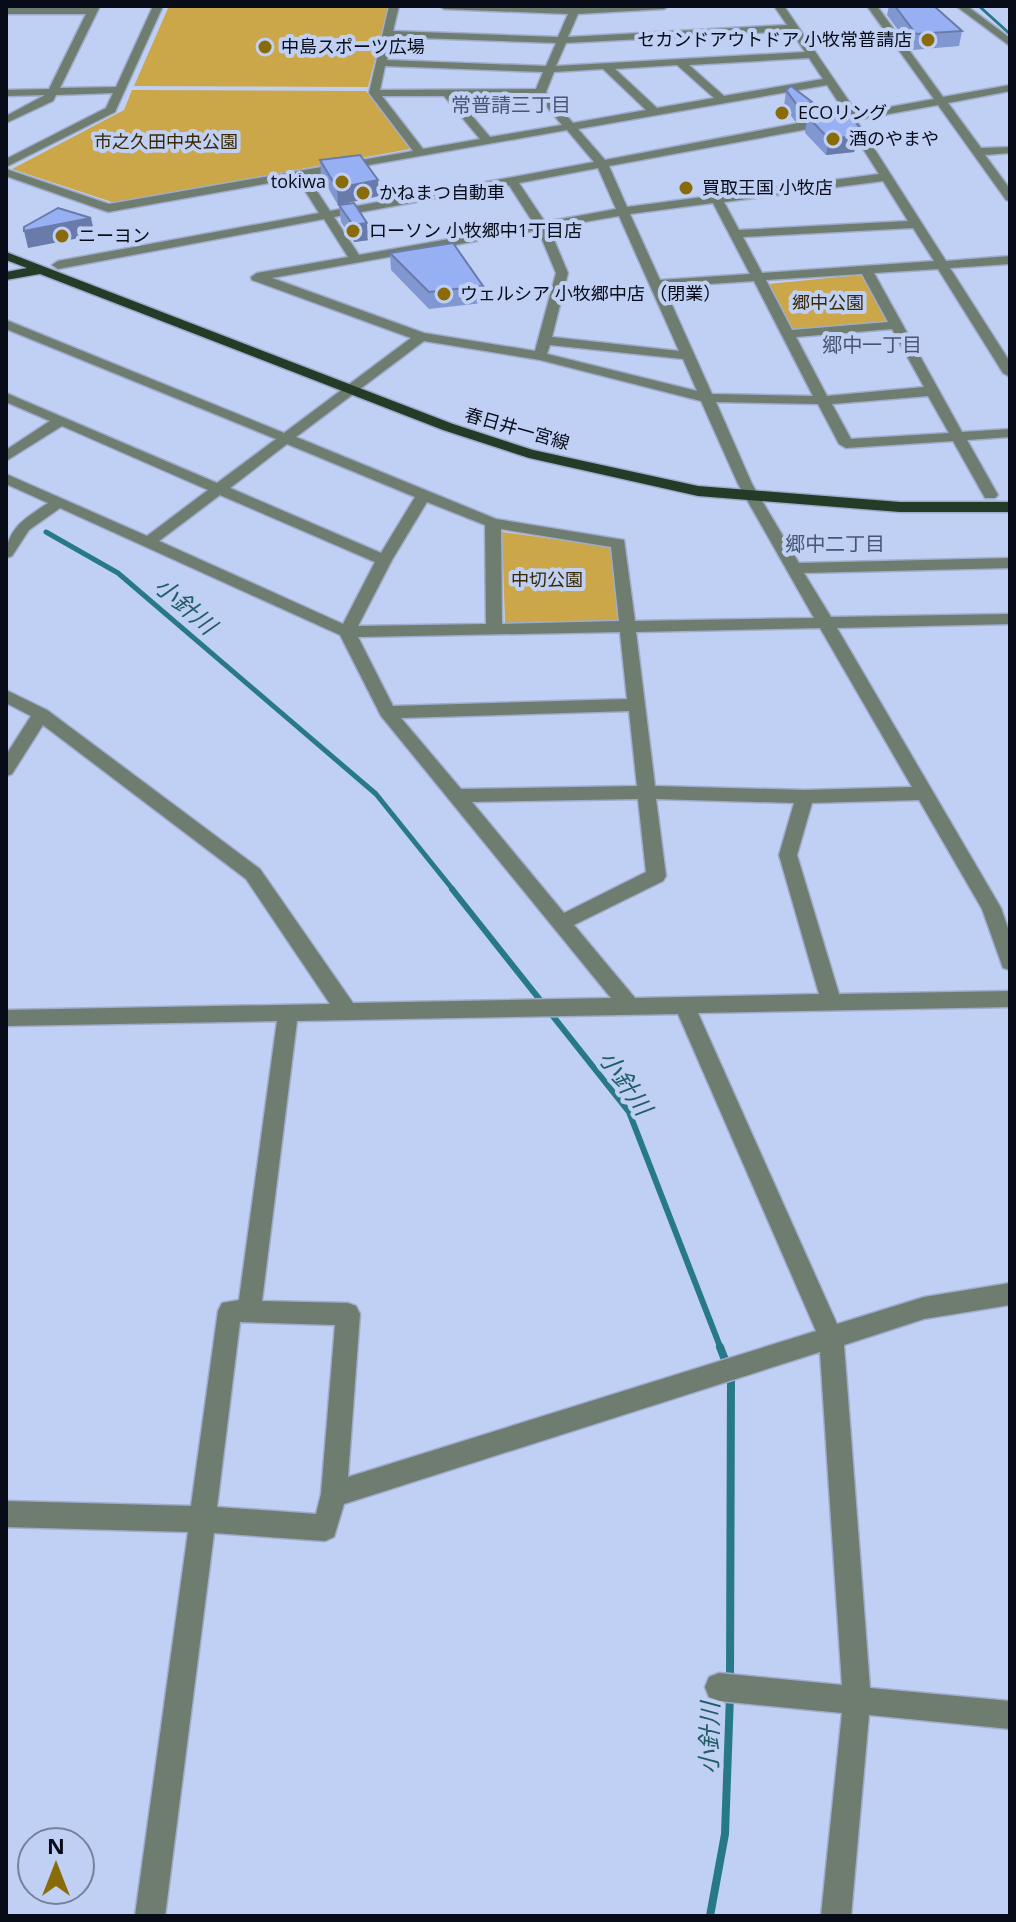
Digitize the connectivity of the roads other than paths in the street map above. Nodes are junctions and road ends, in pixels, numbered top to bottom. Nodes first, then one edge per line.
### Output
1 (158, 6) edge
2 (394, 6) edge
3 (444, 6) edge
4 (654, 6) edge
5 (664, 6) edge
6 (779, 6) edge
7 (872, 6) edge
8 (961, 6) edge
9 (494, 7) edge
10 (94, 9) edge
11 (989, 10) dead end
12 (6, 11) edge
13 (574, 11) junction
14 (794, 28) junction
15 (1010, 30) edge
16 (387, 34) junction
17 (563, 40) junction
18 (1010, 43) edge
19 (811, 55) junction
20 (680, 62) junction
21 (381, 63) junction
22 (606, 66) junction
23 (550, 69) junction
24 (829, 81) junction
25 (1010, 88) edge
26 (122, 90) junction
27 (53, 92) junction
28 (540, 92) junction
29 (6, 93) edge
30 (374, 93) junction
31 (447, 93) junction
32 (722, 100) junction
33 (940, 101) junction
34 (654, 111) junction
35 (851, 117) junction
36 (6, 120) edge
37 (570, 127) junction
38 (487, 141) junction
39 (1010, 150) edge
40 (977, 152) junction
41 (420, 153) junction
42 (6, 164) edge
43 (602, 164) junction
44 (6, 172) edge
45 (300, 174) junction
46 (886, 177) junction
47 (512, 181) junction
48 (1010, 197) edge
49 (717, 200) junction
50 (624, 211) junction
51 (326, 214) junction
52 (916, 224) junction
53 (542, 226) junction
54 (737, 234) junction
55 (6, 245) edge
56 (6, 256) edge
57 (355, 258) junction
58 (1010, 260) edge
59 (941, 264) junction
60 (58, 265) junction
61 (40, 270) junction
62 (866, 270) junction
63 (6, 276) edge
64 (759, 277) junction
65 (657, 284) junction
66 (6, 324) edge
67 (896, 325) junction
68 (789, 334) junction
69 (421, 337) junction
70 (544, 340) junction
71 (540, 356) junction
72 (688, 356) junction
73 (1010, 373) edge
74 (358, 386) junction
75 (932, 391) junction
76 (6, 397) edge
77 (707, 398) junction
78 (824, 400) junction
79 (60, 421) junction
80 (1010, 433) edge
81 (957, 434) junction
82 (286, 440) junction
83 (6, 457) edge
84 (6, 478) edge
85 (218, 489) junction
86 (748, 490) junction
87 (1010, 494) edge
88 (990, 495) junction
89 (423, 496) junction
90 (59, 502) junction
91 (1010, 507) edge
92 (493, 523) junction
93 (148, 542) junction
94 (6, 553) edge
95 (384, 560) junction
96 (1010, 563) edge
97 (795, 568) junction
98 (1010, 619) edge
99 (825, 623) junction
100 (629, 626) junction
101 (494, 629) junction
102 (347, 632) junction
103 (6, 696) edge
104 (638, 705) junction
105 (387, 712) junction
106 (41, 714) junction
107 (6, 770) edge
108 (649, 792) junction
109 (925, 793) junction
110 (457, 796) junction
111 (805, 797) junction
112 (561, 923) junction
113 (1010, 962) edge
114 (1010, 999) edge
115 (831, 1000) junction
116 (629, 1005) junction
117 (684, 1005) junction
118 (288, 1013) junction
119 (348, 1013) junction
120 (6, 1018) edge
121 (1010, 1294) edge
122 (249, 1311) junction
123 (831, 1337) junction
124 (334, 1494) junction
125 (6, 1514) edge
126 (205, 1519) junction
127 (719, 1687) dead end
128 (857, 1699) junction
129 (1010, 1715) edge
130 (150, 1916) edge
131 (836, 1916) edge

1 - 26 street
2 - 16 street
3 - 9 street
4 - 5 street
4 - 13 street
6 - 14 street
7 - 33 street
8 - 18 street
9 - 13 street
10 - 12 street
10 - 27 street
11 - 15 street
13 - 17 street
14 - 17 street
14 - 19 street
16 - 17 street
16 - 21 street
17 - 23 street
19 - 20 street
19 - 24 street
20 - 22 street
20 - 32 street
21 - 23 street
21 - 30 street
22 - 23 street
22 - 34 street
23 - 28 street
24 - 32 street
24 - 35 street
25 - 33 street
26 - 27 street
26 - 42 street
27 - 29 street
27 - 36 street
28 - 31 street
28 - 37 street
30 - 31 street
30 - 41 street
31 - 38 street
32 - 34 street
33 - 35 street
33 - 40 street
34 - 37 street
35 - 43 street
35 - 46 street
37 - 38 street
37 - 43 street
38 - 41 street
39 - 40 street
40 - 48 street
41 - 45 street
43 - 47 street
43 - 50 street
44 - 45 street
45 - 51 street
46 - 49 street
46 - 52 street
47 - 51 street
47 - 53 street
49 - 50 street
49 - 54 street
50 - 53 street
50 - 65 street
51 - 57 street
51 - 60 street
52 - 54 street
52 - 59 street
53 - 57 street
53 - 70 street
54 - 64 street
55 - 60 main road, 春日井一宮線
56 - 61 main road, 春日井一宮線
57 - 69 street
58 - 59 street
59 - 62 street
59 - 73 street
60 - 61 main road
60 - 74 main road, 春日井一宮線
61 - 63 main road
61 - 74 main road, 春日井一宮線
62 - 64 street
62 - 67 street
64 - 65 street
64 - 68 street
65 - 72 street
66 - 82 street
67 - 68 street
67 - 75 street
68 - 78 street
69 - 71 street
69 - 74 street
70 - 71 street
70 - 72 street
71 - 77 street
72 - 77 street
74 - 82 street
74 - 86 main road, 春日井一宮線
75 - 78 street
75 - 81 street
76 - 79 street
77 - 78 street
77 - 86 street
78 - 81 street
79 - 83 street
79 - 85 street
80 - 81 street
81 - 88 street
82 - 85 street
82 - 89 street
84 - 90 street
85 - 93 street
85 - 95 street
86 - 88 main road, 春日井一宮線
86 - 91 main road, 春日井一宮線
86 - 97 street
87 - 88 main road, 春日井一宮線
89 - 92 street
89 - 95 street
90 - 93 street
90 - 94 street
92 - 100 street
92 - 101 street
93 - 102 street
95 - 102 street
96 - 97 street
97 - 99 street
98 - 99 street
99 - 100 street
99 - 109 street
100 - 101 street
100 - 104 street
101 - 102 street
102 - 105 street
103 - 106 street
104 - 105 street
104 - 108 street
105 - 110 street
106 - 107 street
106 - 119 street
108 - 110 street
108 - 111 street
108 - 112 street
109 - 111 street
109 - 113 street
110 - 112 street
111 - 115 street
112 - 116 street
114 - 115 street
115 - 117 street
116 - 117 street
116 - 119 street
117 - 123 street
118 - 119 street
118 - 120 street
118 - 122 street
121 - 123 street
122 - 124 street
122 - 126 street
123 - 124 street
123 - 128 street
124 - 126 street
125 - 126 street
126 - 130 street
127 - 128 street
128 - 129 street
128 - 131 street

